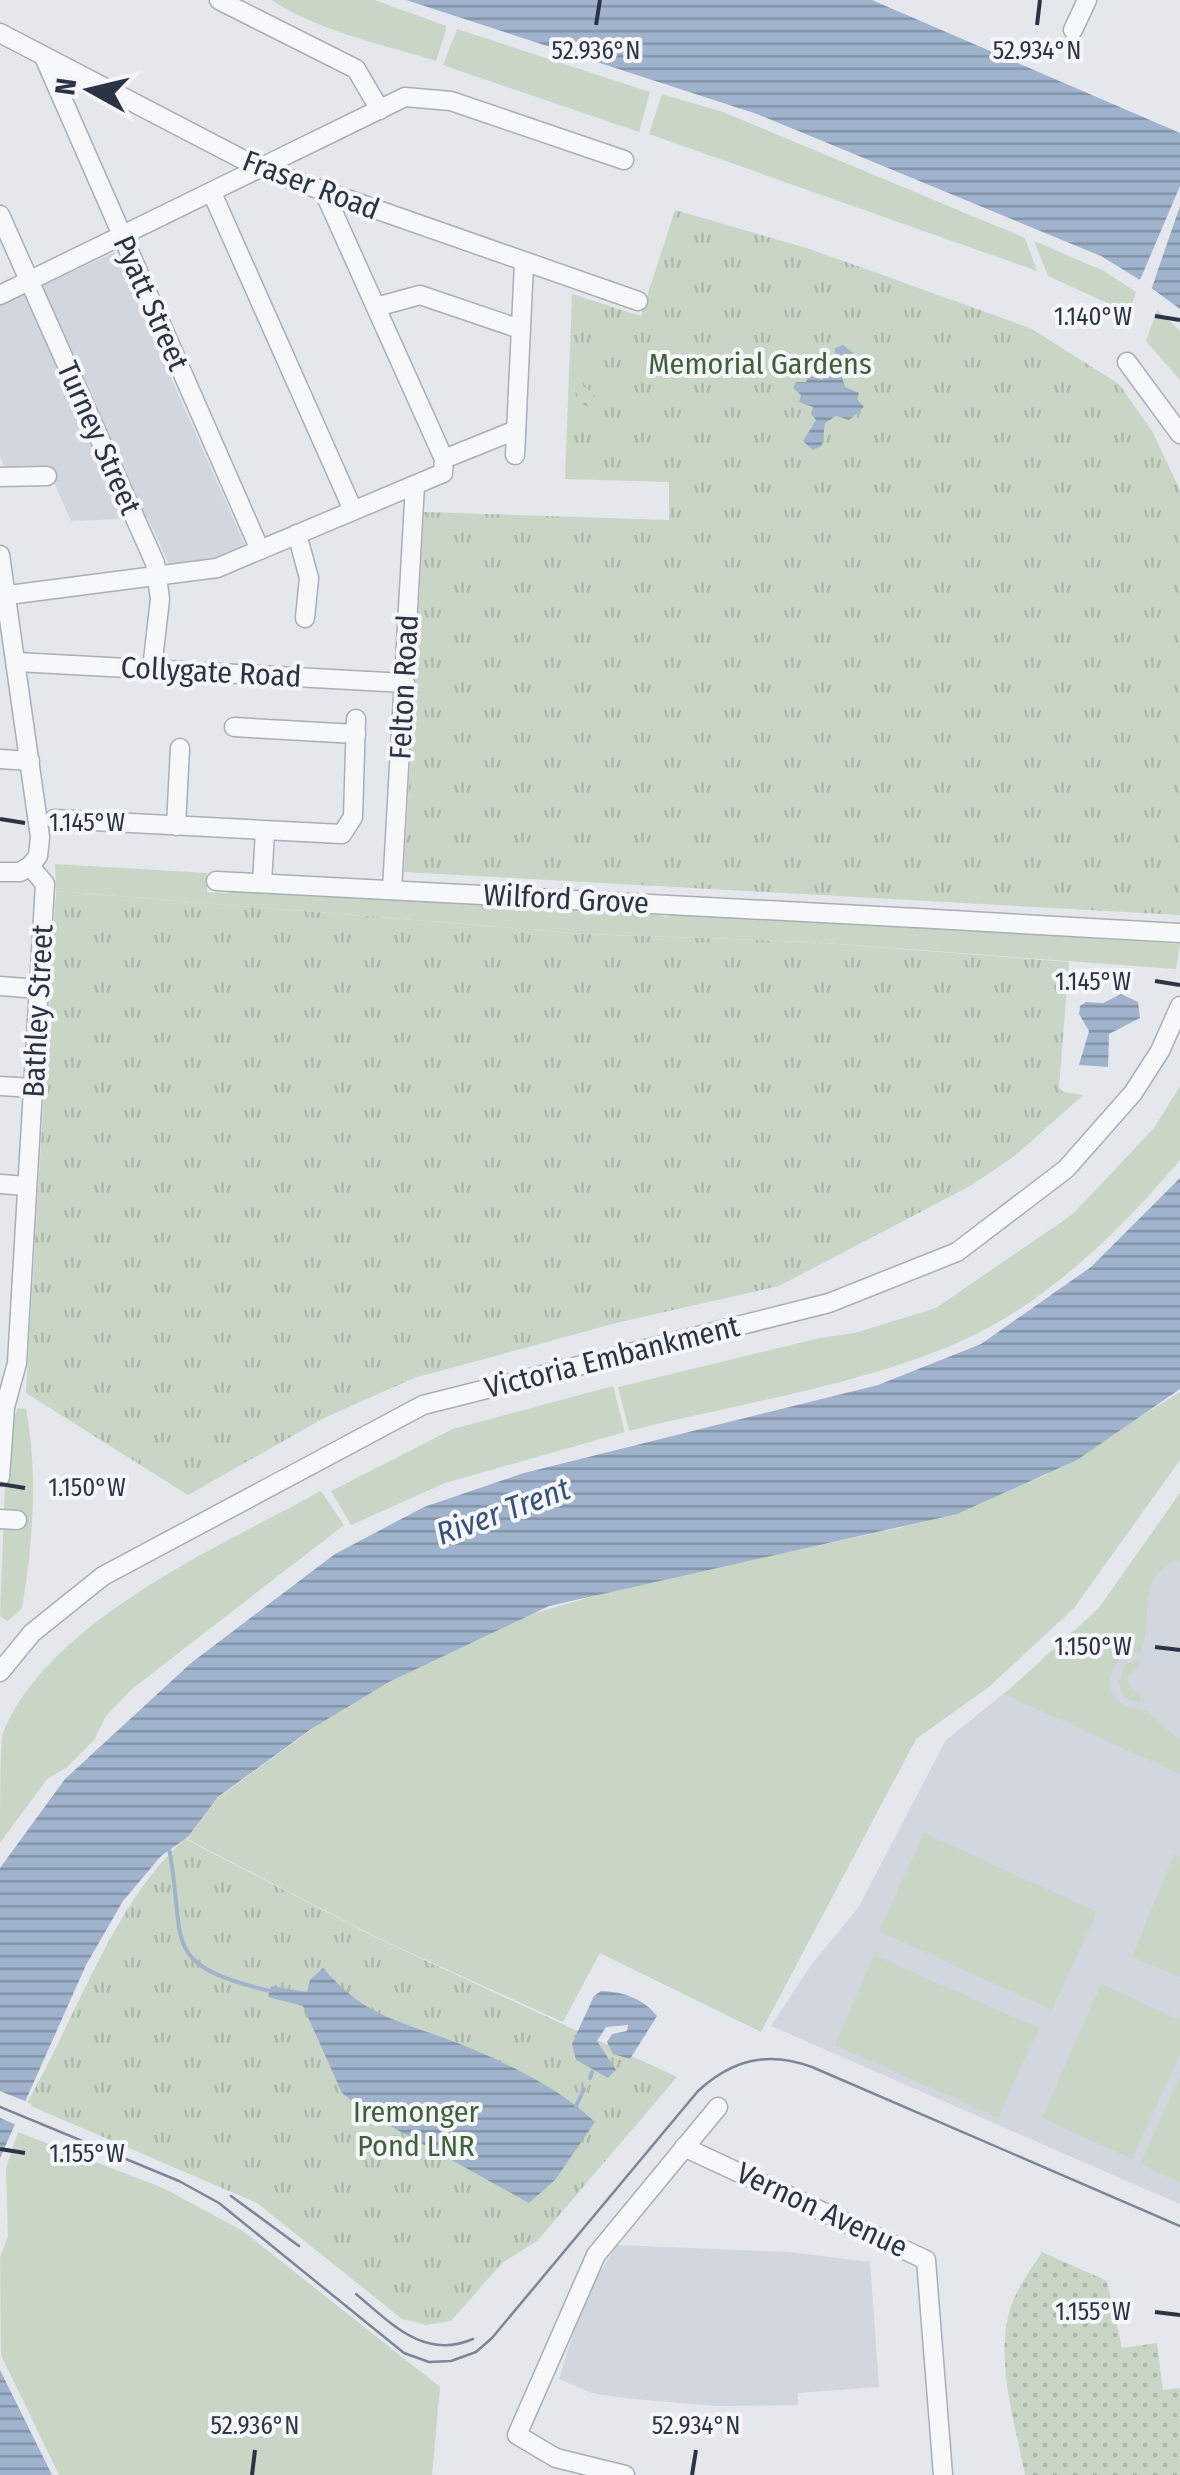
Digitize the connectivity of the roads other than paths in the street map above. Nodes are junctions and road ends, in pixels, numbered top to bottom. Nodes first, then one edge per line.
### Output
1 (219, 0) edge
2 (1087, 0) edge
3 (1073, 30) dead end
4 (0, 33) edge
5 (44, 56) junction
6 (380, 110) junction
7 (624, 160) dead end
8 (260, 169) junction
9 (212, 193) junction
10 (325, 194) junction
11 (0, 215) edge
12 (122, 237) junction
13 (524, 263) junction
14 (30, 281) junction
15 (0, 295) edge
16 (638, 300) dead end
17 (376, 307) junction
18 (520, 329) junction
19 (1127, 362) dead end
20 (516, 430) junction
21 (1180, 434) edge
22 (515, 456) dead end
23 (444, 459) junction
24 (47, 476) dead end
25 (0, 477) edge
26 (415, 485) junction
27 (353, 510) junction
28 (296, 534) junction
29 (260, 550) junction
30 (0, 555) edge
31 (160, 578) junction
32 (4, 596) edge
33 (305, 618) dead end
34 (17, 662) junction
35 (152, 669) junction
36 (405, 683) junction
37 (234, 726) dead end
38 (180, 748) dead end
39 (0, 759) edge
40 (30, 761) junction
41 (54, 819) dead end
42 (176, 826) junction
43 (266, 831) junction
44 (30, 866) junction
45 (0, 872) edge
46 (216, 881) dead end
47 (262, 883) junction
48 (392, 890) junction
49 (1180, 933) edge
50 (0, 986) edge
51 (39, 989) junction
52 (1180, 1006) edge
53 (0, 1086) edge
54 (34, 1088) junction
55 (0, 1184) edge
56 (27, 1186) junction
57 (6, 1372) edge
58 (0, 1477) edge
59 (0, 1672) edge
60 (718, 2107) dead end
61 (684, 2147) junction
62 (625, 2475) edge
63 (943, 2475) edge

1 - 6 street
2 - 3 street
4 - 5 street, Fraser Road
5 - 8 street, Fraser Road
5 - 12 street, Pyatt Street
6 - 7 street
6 - 8 street
8 - 9 street
8 - 10 street, Fraser Road
9 - 12 street
9 - 27 street
10 - 13 street, Fraser Road
10 - 17 street
11 - 14 street, Turney Street
12 - 14 street
12 - 29 street, Pyatt Street
13 - 16 street, Fraser Road
13 - 18 street
14 - 15 street
14 - 31 street, Turney Street
17 - 18 street
17 - 23 street
18 - 20 street
19 - 21 street
20 - 22 street
20 - 23 street
23 - 26 street
24 - 25 street
26 - 27 street
26 - 36 street, Felton Road
27 - 28 street
28 - 29 street
28 - 33 street
29 - 31 street
30 - 32 street, Bathley Street
31 - 32 street
31 - 35 street, Turney Street
32 - 34 street, Bathley Street
34 - 35 street, Collygate Road
34 - 40 street, Bathley Street
35 - 36 street, Collygate Road
36 - 48 street, Felton Road
37 - 43 street
38 - 42 street
39 - 40 street
40 - 44 street, Bathley Street
41 - 42 street
42 - 43 street
43 - 47 street
44 - 45 street
44 - 51 street, Bathley Street
46 - 47 street, Wilford Grove
47 - 48 street, Wilford Grove
48 - 49 street, Wilford Grove
50 - 51 street
51 - 54 street, Bathley Street
52 - 59 street, Victoria Embankment
53 - 54 street
54 - 56 street, Bathley Street
55 - 56 street
56 - 57 street, Bathley Street
57 - 58 street, Bathley Street
60 - 61 street
61 - 62 street
61 - 63 street, Vernon Avenue

